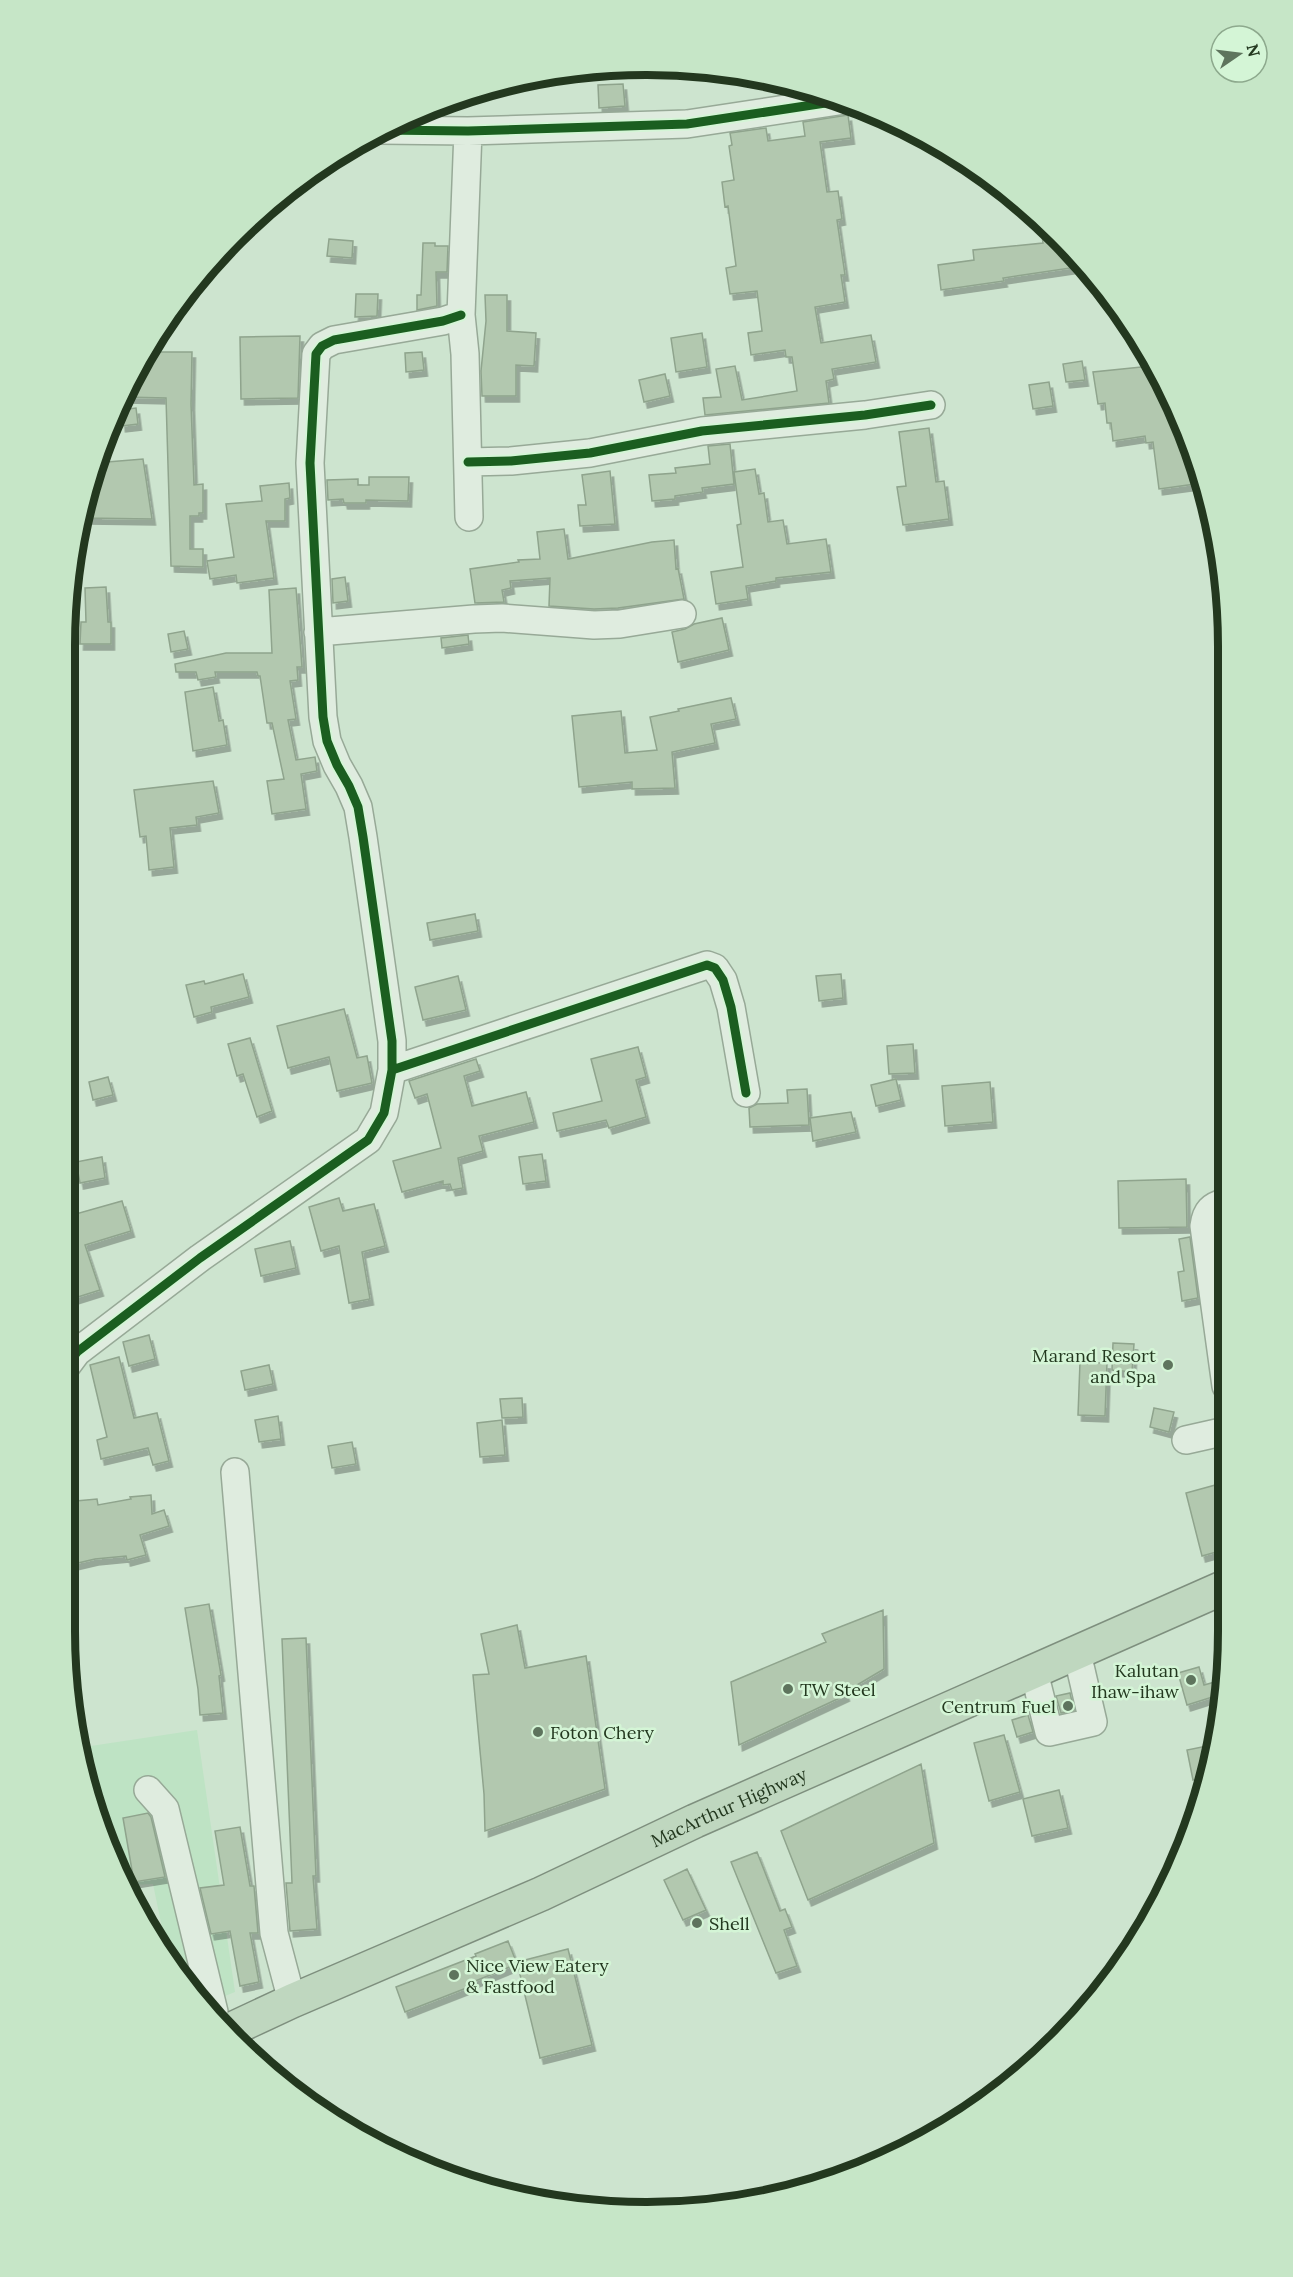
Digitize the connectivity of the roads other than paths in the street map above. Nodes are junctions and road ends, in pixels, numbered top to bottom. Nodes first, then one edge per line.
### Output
1 (824, 103) edge
2 (402, 130) edge
3 (468, 131) junction
4 (461, 315) junction
5 (932, 405) dead end
6 (468, 462) junction
7 (469, 517) dead end
8 (682, 614) dead end
9 (318, 632) junction
10 (392, 1070) junction
11 (746, 1093) dead end
12 (1218, 1205) edge
13 (1218, 1291) edge
14 (75, 1355) edge
15 (1218, 1433) edge
16 (1186, 1440) dead end
17 (235, 1472) dead end
18 (1218, 1590) edge
19 (1077, 1653) junction
20 (1034, 1672) junction
21 (148, 1790) dead end
22 (292, 2001) junction
23 (213, 2002) edge
24 (235, 2027) edge

1 - 3 street
2 - 3 street
3 - 4 street
4 - 6 street
4 - 9 street
5 - 6 street
6 - 7 street
8 - 9 street
9 - 10 street
10 - 11 street
10 - 14 street
12 - 13 street
15 - 16 street
17 - 22 street
18 - 19 highway, MacArthur Highway
19 - 20 highway, MacArthur Highway
19 - 20 street
20 - 22 highway, MacArthur Highway
21 - 23 street
22 - 24 highway, MacArthur Highway

